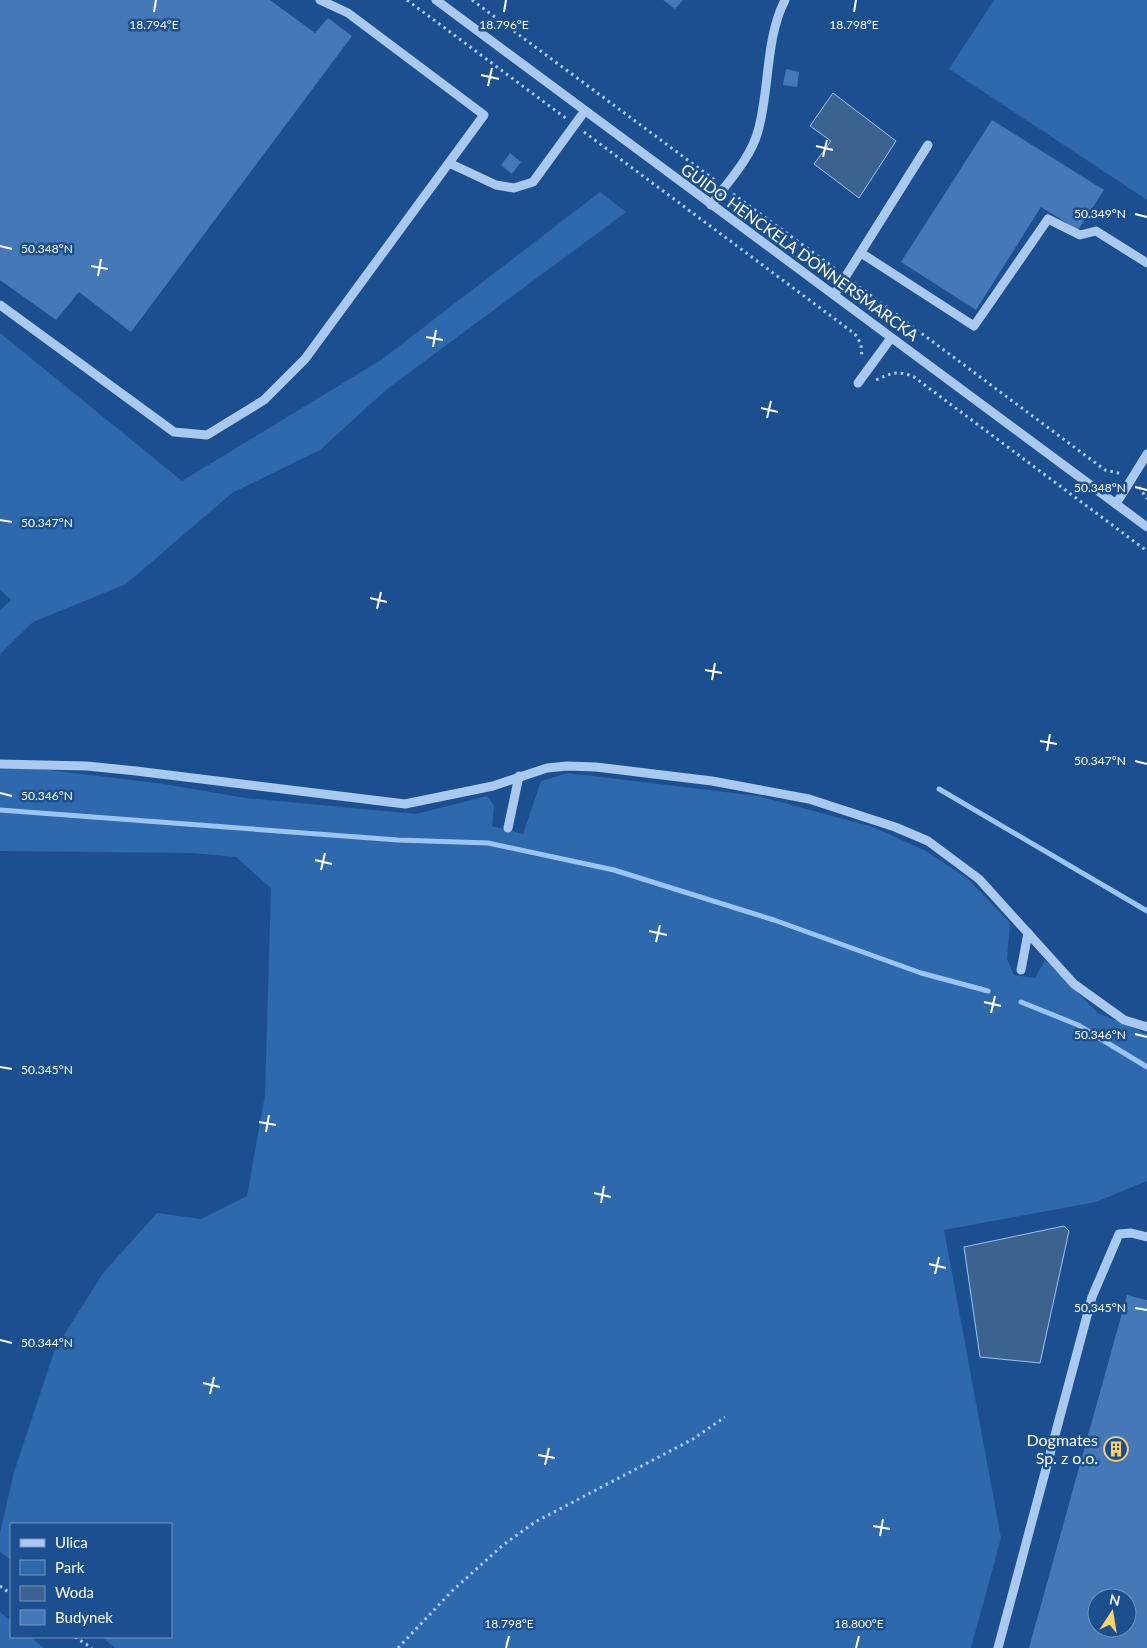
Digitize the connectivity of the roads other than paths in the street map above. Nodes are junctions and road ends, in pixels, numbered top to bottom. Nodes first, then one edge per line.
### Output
1 (320, 0) edge
2 (436, 0) edge
3 (785, 0) edge
4 (584, 112) junction
5 (928, 145) dead end
6 (449, 163) junction
7 (711, 205) junction
8 (860, 253) junction
9 (1147, 263) edge
10 (834, 295) junction
11 (0, 304) edge
12 (891, 338) junction
13 (858, 383) dead end
14 (1147, 454) edge
15 (1116, 504) junction
16 (1147, 527) edge
17 (0, 764) edge
18 (519, 776) junction
19 (508, 828) dead end
20 (1028, 933) junction
21 (1021, 970) dead end
22 (1147, 1028) edge
23 (1147, 1237) edge
24 (998, 1648) edge

1 - 6 street
2 - 4 street, GUIDO HENCKELA DONNERSMARCKA
3 - 7 street
4 - 6 street
4 - 7 street, GUIDO HENCKELA DONNERSMARCKA
5 - 8 street
6 - 11 street
7 - 10 street, GUIDO HENCKELA DONNERSMARCKA
8 - 9 street
8 - 10 street
10 - 12 street, GUIDO HENCKELA DONNERSMARCKA
12 - 13 street
12 - 15 street, GUIDO HENCKELA DONNERSMARCKA
14 - 15 street
15 - 16 street, GUIDO HENCKELA DONNERSMARCKA
17 - 18 street
18 - 19 street
18 - 20 street
20 - 21 street
20 - 22 street
23 - 24 street

